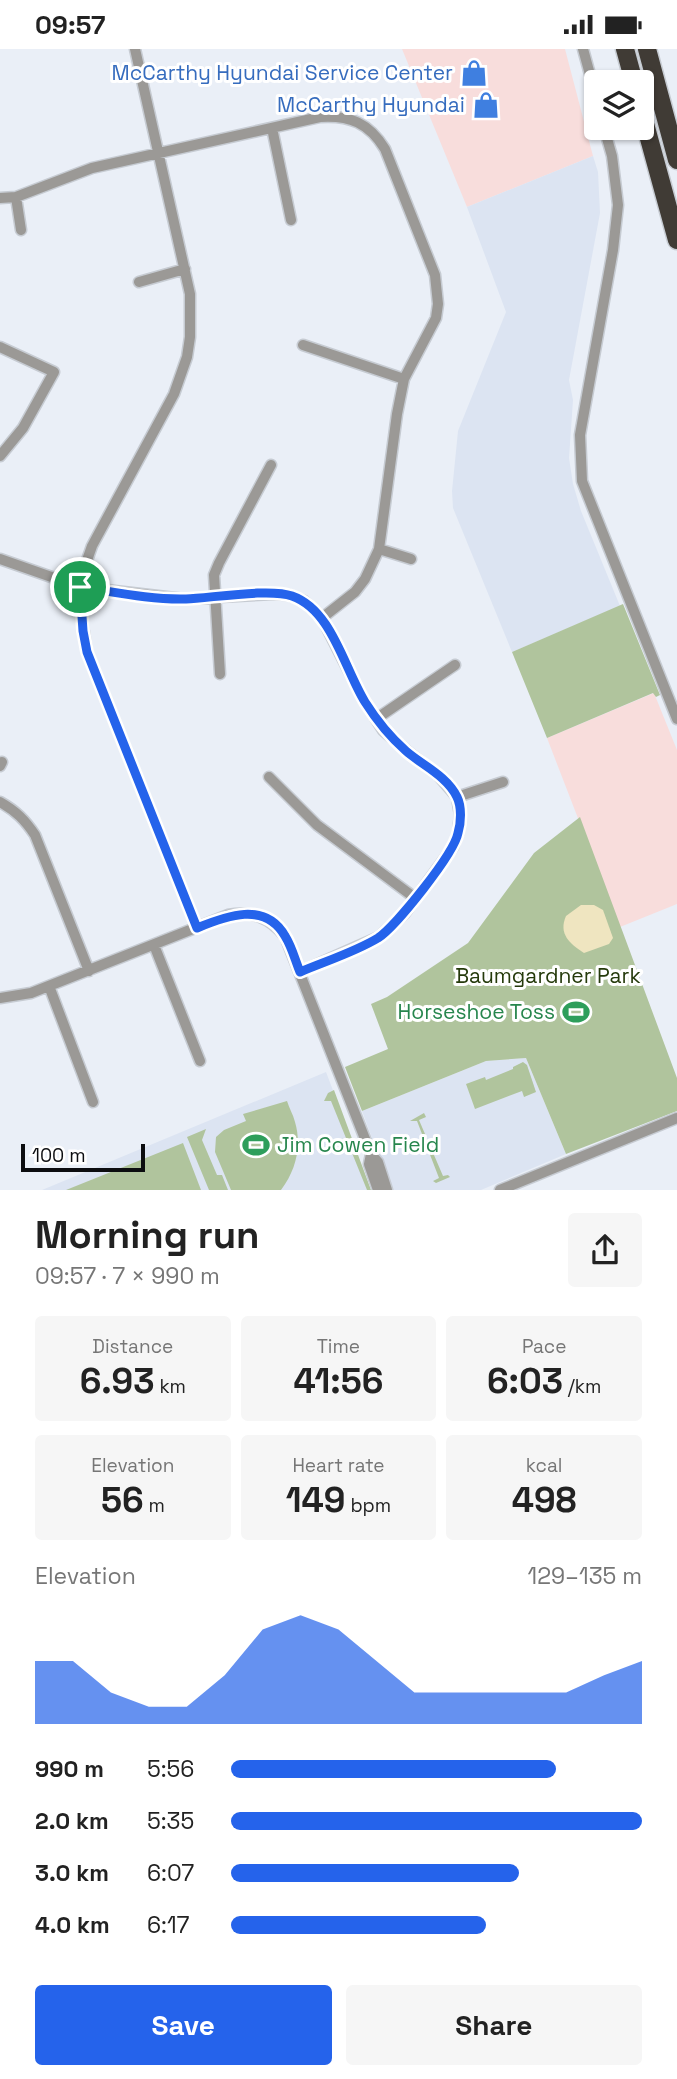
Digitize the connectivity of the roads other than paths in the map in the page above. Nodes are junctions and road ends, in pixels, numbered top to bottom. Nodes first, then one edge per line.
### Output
1 (135, 49) edge
2 (583, 49) edge
3 (625, 49) edge
4 (647, 49) edge
5 (589, 70) edge
6 (631, 70) edge
7 (272, 128) junction
8 (607, 140) edge
9 (649, 140) edge
10 (159, 154) junction
11 (677, 160) edge
12 (16, 197) junction
13 (0, 198) edge
14 (291, 220) dead end
15 (21, 230) dead end
16 (677, 240) edge
17 (185, 269) junction
18 (139, 282) dead end
19 (303, 345) dead end
20 (0, 347) edge
21 (404, 379) junction
22 (0, 456) edge
23 (271, 465) dead end
24 (379, 549) junction
25 (0, 559) edge
26 (411, 559) dead end
27 (80, 587) junction
28 (214, 597) junction
29 (322, 618) junction
30 (455, 665) dead end
31 (220, 674) dead end
32 (376, 719) junction
33 (677, 719) edge
34 (269, 777) dead end
35 (503, 782) dead end
36 (457, 797) junction
37 (0, 802) edge
38 (415, 898) junction
39 (197, 928) junction
40 (154, 945) junction
41 (89, 971) junction
42 (300, 972) junction
43 (50, 986) junction
44 (0, 998) edge
45 (200, 1061) dead end
46 (93, 1102) dead end
47 (677, 1118) edge
48 (371, 1154) junction
49 (378, 1190) edge
50 (387, 1190) edge
51 (500, 1190) edge

1 - 10 street
2 - 5 street
3 - 6 highway
4 - 11 highway
7 - 10 street
7 - 14 street
7 - 21 street
8 - 33 street
9 - 16 highway
10 - 12 street
10 - 17 street
12 - 13 street
12 - 15 street
17 - 18 street
17 - 27 street
19 - 21 street
20 - 22 street
21 - 24 street
23 - 28 street
24 - 26 street
24 - 29 street
25 - 27 street
27 - 28 street
27 - 39 street
28 - 29 street
28 - 31 street
29 - 32 street
30 - 32 street
32 - 36 street
34 - 38 street
35 - 36 street
36 - 38 street
37 - 41 street
38 - 42 street
39 - 40 street
39 - 42 street
40 - 41 street
40 - 45 street
41 - 43 street
42 - 48 street
43 - 44 street
43 - 46 street
47 - 51 street
48 - 49 street
48 - 50 street

